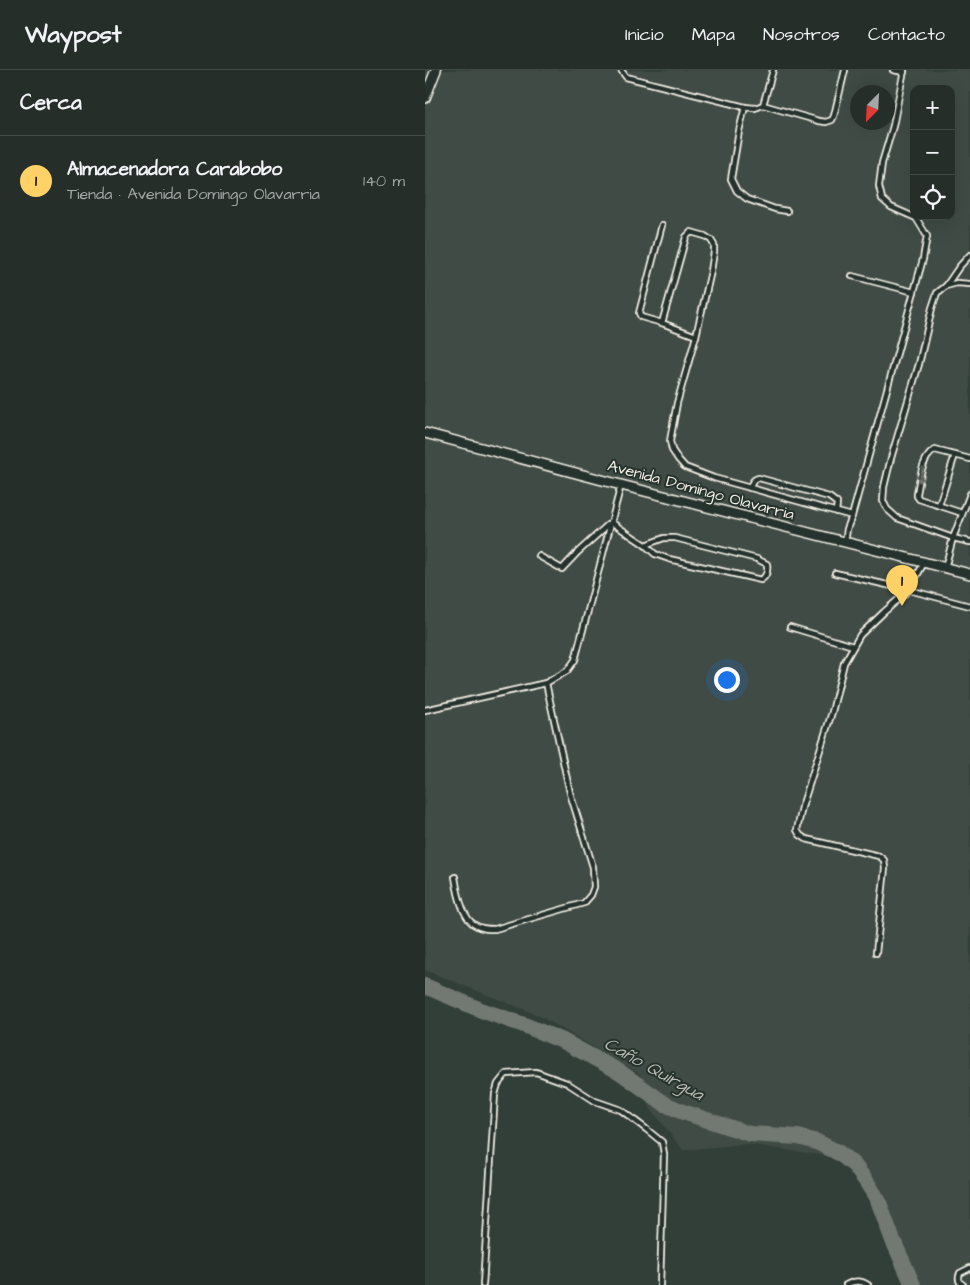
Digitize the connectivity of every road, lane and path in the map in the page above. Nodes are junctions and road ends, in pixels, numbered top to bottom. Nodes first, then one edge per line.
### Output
1 (435, 70) edge
2 (621, 70) edge
3 (773, 70) edge
4 (845, 70) edge
5 (893, 70) edge
6 (904, 71) edge
7 (425, 98) edge
8 (763, 105) junction
9 (745, 108) junction
10 (787, 211) dead end
11 (662, 226) dead end
12 (970, 255) edge
13 (852, 276) dead end
14 (970, 284) edge
15 (946, 286) junction
16 (914, 292) junction
17 (662, 323) junction
18 (696, 336) junction
19 (425, 432) edge
20 (955, 455) junction
21 (970, 459) edge
22 (621, 485) junction
23 (750, 488) junction
24 (970, 494) edge
25 (939, 505) junction
26 (836, 512) junction
27 (962, 513) junction
28 (852, 516) junction
29 (611, 522) junction
30 (953, 538) junction
31 (970, 542) edge
32 (845, 543) junction
33 (645, 545) junction
34 (539, 556) dead end
35 (924, 563) junction
36 (945, 568) junction
37 (835, 573) dead end
38 (970, 574) edge
39 (909, 590) junction
40 (970, 606) edge
41 (790, 627) dead end
42 (853, 646) junction
43 (546, 683) junction
44 (425, 710) edge
45 (455, 877) dead end
46 (876, 953) dead end
47 (970, 1268) edge
48 (483, 1285) edge
49 (661, 1285) edge
50 (846, 1285) edge
51 (868, 1285) edge
52 (963, 1285) edge

1 - 7 street
2 - 9 lane
3 - 8 lane
4 - 8 lane
5 - 6 lane
6 - 16 lane
8 - 9 lane
9 - 10 lane
11 - 17 lane
12 - 15 lane
13 - 16 lane
14 - 15 lane
15 - 30 lane
16 - 28 lane
17 - 18 lane
17 - 18 lane
18 - 23 lane
19 - 22 street, Avenida Domingo Olavarria
20 - 21 lane
20 - 25 lane
20 -> 25 lane
22 - 29 lane
22 - 32 street, Avenida Domingo Olavarria
23 - 26 lane
23 - 26 lane
24 - 27 lane
25 - 27 lane
26 - 28 lane
27 - 30 lane
28 - 32 lane
29 - 33 lane
29 - 34 lane
29 - 43 lane
30 - 31 lane
30 - 36 lane
32 - 35 street, Avenida Domingo Olavarria
33 - 33 lane
35 - 36 street, Avenida Domingo Olavarria
35 - 39 lane
36 - 38 street, Avenida Domingo Olavarria
37 - 39 lane
39 - 40 lane
39 - 42 lane
41 - 42 lane
42 - 46 lane
43 - 44 lane
43 - 45 lane
47 - 52 lane
48 - 49 lane
50 - 51 lane

